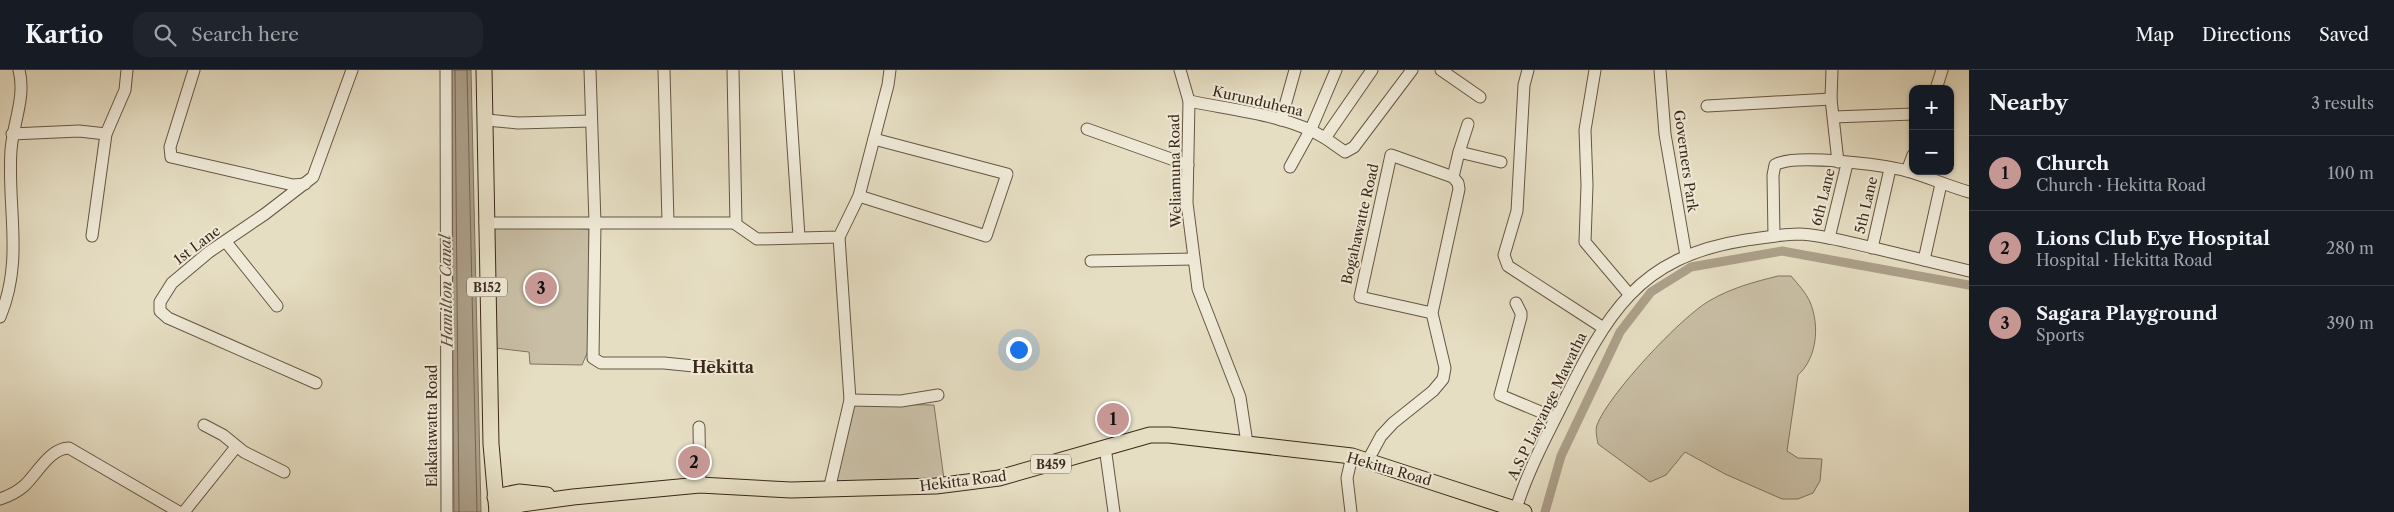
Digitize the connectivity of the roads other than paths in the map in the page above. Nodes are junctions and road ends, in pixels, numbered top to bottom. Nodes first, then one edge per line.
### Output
1 (19, 70) edge
2 (127, 70) edge
3 (194, 70) edge
4 (352, 70) edge
5 (446, 70) edge
6 (484, 70) edge
7 (590, 70) edge
8 (664, 70) edge
9 (733, 70) edge
10 (788, 70) edge
11 (890, 70) edge
12 (1180, 70) edge
13 (1295, 70) edge
14 (1336, 70) edge
15 (1372, 70) edge
16 (1412, 70) edge
17 (1441, 70) edge
18 (1528, 70) edge
19 (1595, 70) edge
20 (1660, 70) edge
21 (1832, 70) edge
22 (1942, 70) edge
23 (1937, 85) edge
24 (1480, 97) dead end
25 (1831, 99) junction
26 (1188, 101) junction
27 (1707, 106) dead end
28 (1909, 114) edge
29 (1834, 117) junction
30 (487, 120) junction
31 (1281, 120) junction
32 (591, 121) junction
33 (1468, 124) dead end
34 (1087, 129) dead end
35 (1311, 129) junction
36 (12, 134) junction
37 (106, 134) junction
38 (1326, 138) junction
39 (874, 139) junction
40 (1460, 152) junction
41 (1501, 162) dead end
42 (1842, 163) junction
43 (1188, 165) junction
44 (1909, 166) edge
45 (1290, 167) dead end
46 (1890, 169) junction
47 (1907, 171) junction
48 (1453, 176) junction
49 (305, 184) junction
50 (1941, 184) junction
51 (1969, 192) edge
52 (859, 196) junction
53 (485, 222) junction
54 (668, 222) junction
55 (595, 223) junction
56 (736, 224) junction
57 (92, 236) dead end
58 (1774, 236) junction
59 (799, 237) junction
60 (839, 237) junction
61 (1829, 238) junction
62 (226, 242) junction
63 (1872, 248) junction
64 (1686, 256) junction
65 (1193, 259) junction
66 (1924, 260) junction
67 (1091, 262) dead end
68 (1969, 271) edge
69 (1629, 294) junction
70 (1516, 303) dead end
71 (277, 306) dead end
72 (1432, 313) junction
73 (0, 317) edge
74 (1602, 326) junction
75 (714, 368) dead end
76 (316, 383) dead end
77 (938, 395) dead end
78 (850, 400) junction
79 (1555, 418) junction
80 (204, 425) dead end
81 (699, 426) dead end
82 (1247, 443) junction
83 (236, 447) junction
84 (1105, 447) junction
85 (1352, 456) junction
86 (1368, 460) junction
87 (284, 472) dead end
88 (700, 485) junction
89 (829, 490) junction
90 (0, 500) edge
91 (496, 507) edge
92 (1520, 510) edge
93 (178, 512) edge
94 (184, 512) edge
95 (447, 512) edge
96 (1114, 512) edge
97 (1351, 512) edge

1 - 36 street
2 - 37 street
3 - 49 street
4 - 49 street, 1st Lane
5 - 95 street, Elakatawatta Road
6 - 30 main road, B152
7 - 32 street
8 - 54 street
9 - 56 street
10 - 59 street
11 - 39 street
12 - 26 street, Weliamuna Road
13 - 31 street
14 - 35 street
15 - 38 street
16 - 38 street, Kurunduhena
17 - 24 street
18 - 74 street
19 - 69 street
20 - 64 street, Governers Park
21 - 25 street, 6th Lane
22 - 23 street
25 - 27 street
25 - 29 street, 6th Lane
26 - 31 street, Kurunduhena
26 - 43 street, Weliamuna Road
28 - 29 street
29 - 42 street, 6th Lane
30 - 32 street
30 - 53 main road, B152
31 - 35 street, Kurunduhena
32 - 55 street
33 - 40 street
34 - 43 street
35 - 38 street, Kurunduhena
35 - 45 street
36 - 37 street
36 - 73 street
37 - 57 street
39 - 52 street
39 - 52 street
40 - 41 street
40 - 48 street
42 - 46 street
42 - 58 street
42 - 61 street, 6th Lane
43 - 65 street, Weliamuna Road
44 - 47 street
46 - 47 street
46 - 63 street, 5th Lane
47 - 50 street
48 - 72 street
48 - 72 street, Bogahawatte Road
49 - 62 street, 1st Lane
50 - 51 street
50 - 66 street
52 - 60 street
53 - 55 street
53 - 91 main road, B152
54 - 55 street
54 - 56 street
55 - 75 street
56 - 59 street
58 - 61 street, A.S.P Liayange Mawatha
58 - 64 street, A.S.P Liayange Mawatha
59 - 60 street
60 - 78 street
61 - 63 street, A.S.P Liayange Mawatha
62 - 71 street
62 - 76 street, 1st Lane
63 - 66 street, A.S.P Liayange Mawatha
64 - 69 street, A.S.P Liayange Mawatha
65 - 67 street
65 - 82 street, Weliamuna Road
66 - 68 street, A.S.P Liayange Mawatha
69 - 74 street, A.S.P Liayange Mawatha
70 - 79 street
72 - 86 street
74 - 79 street, A.S.P Liayange Mawatha
77 - 78 street
78 - 89 street
79 - 92 street, A.S.P Liayange Mawatha
80 - 83 street
81 - 88 street
82 - 84 main road, Hekitta Road / B459
82 - 85 main road, Hekitta Road / B459
83 - 87 street
83 - 94 street
84 - 89 main road, Hekitta Road / B459
84 - 96 street
85 - 86 main road, Hekitta Road / B459
85 - 97 street
86 - 92 main road, Hekitta Road / B459
88 - 89 main road, Hekitta Road / B459
88 - 91 main road, Hekitta Road / B459
90 - 93 street

